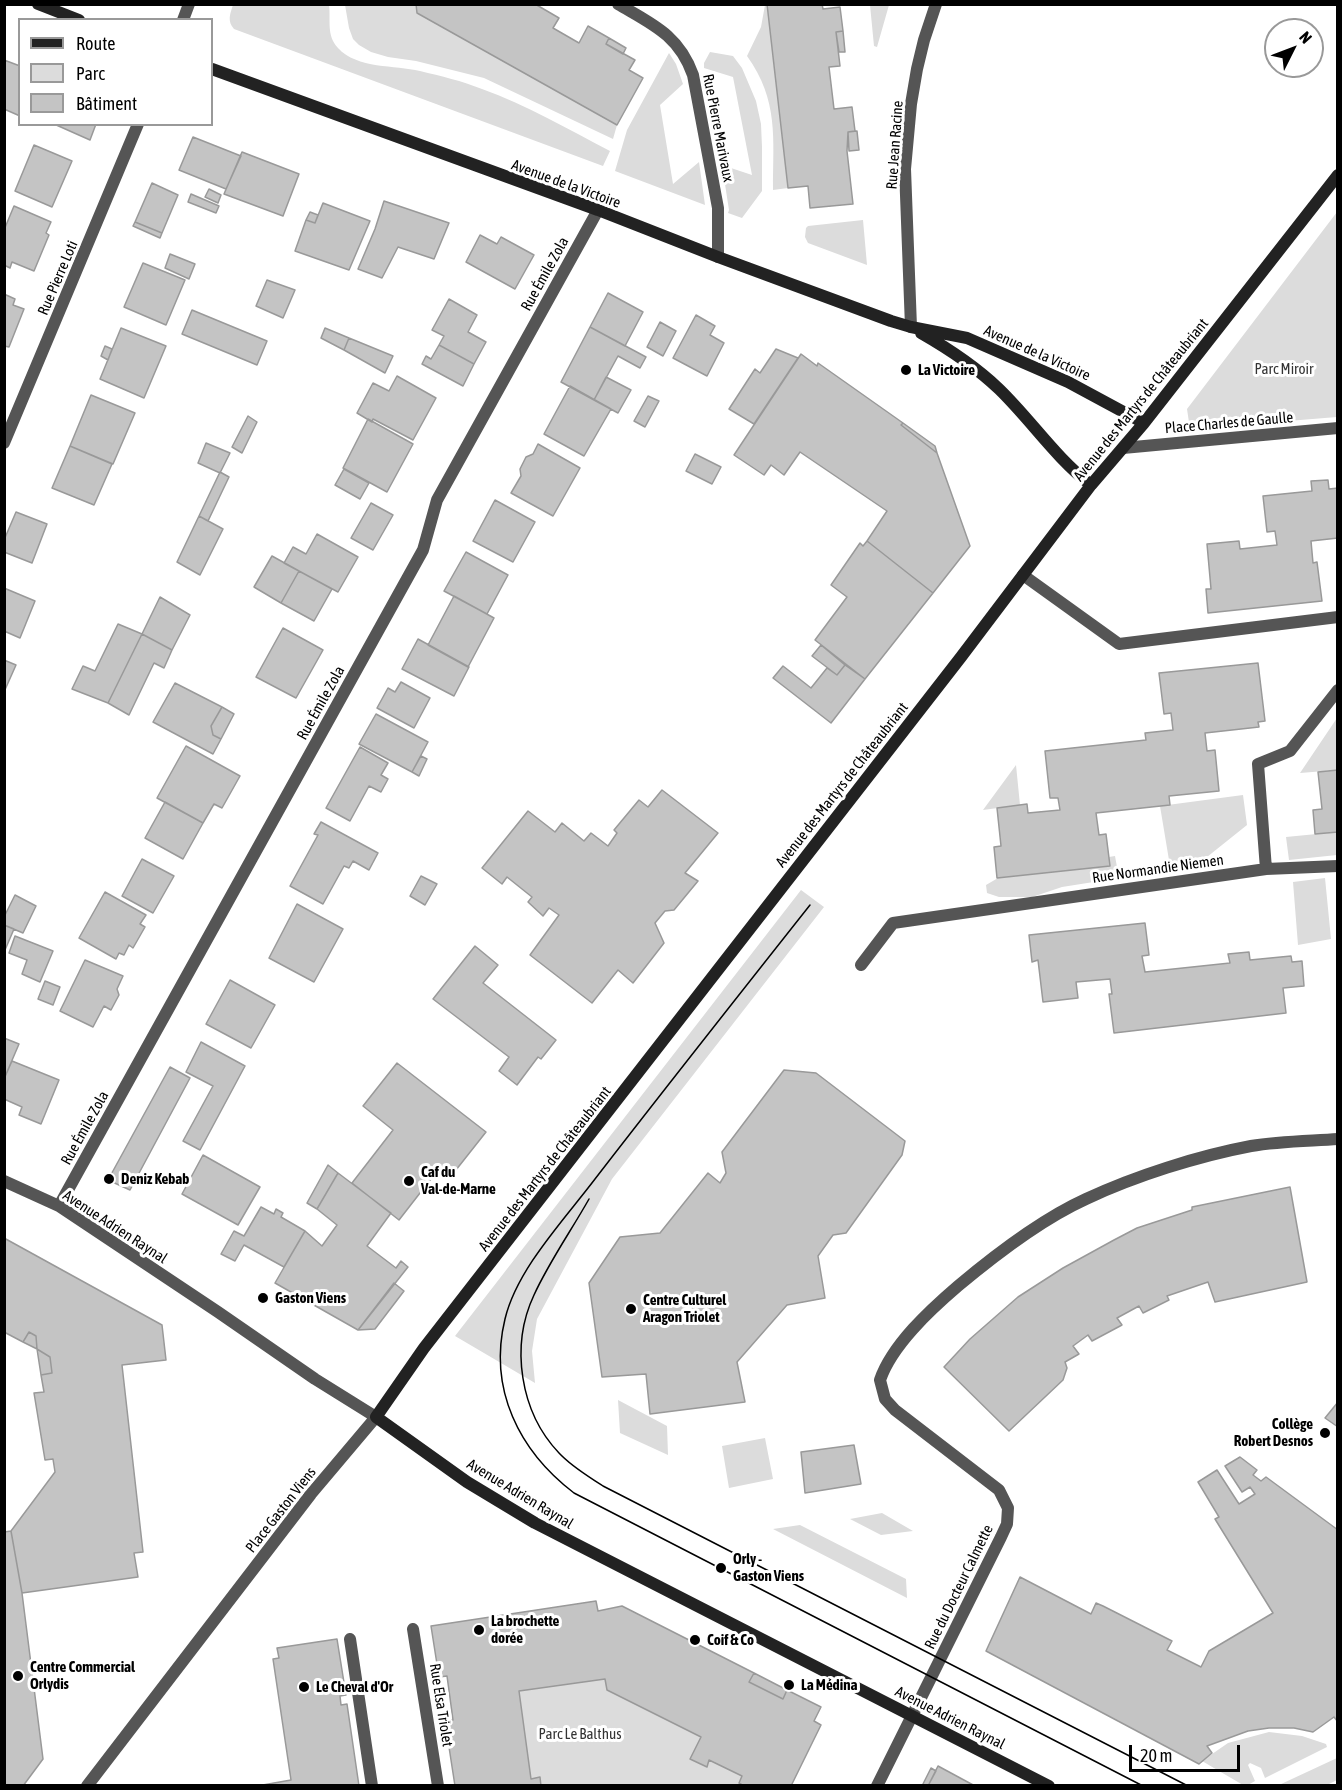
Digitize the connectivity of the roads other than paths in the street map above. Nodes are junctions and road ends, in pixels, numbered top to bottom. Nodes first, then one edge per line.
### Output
1 (38, 4) edge
2 (618, 4) edge
3 (936, 4) edge
4 (74, 18) edge
5 (213, 69) edge
6 (137, 126) edge
7 (1338, 175) edge
8 (598, 210) junction
9 (718, 257) junction
10 (911, 327) junction
11 (1144, 423) junction
12 (1338, 428) edge
13 (4, 443) edge
14 (1123, 448) junction
15 (1090, 485) junction
16 (1023, 575) junction
17 (1338, 617) edge
18 (1338, 690) edge
19 (1338, 866) edge
20 (1266, 868) junction
21 (861, 965) dead end
22 (1338, 1138) edge
23 (4, 1181) edge
24 (59, 1206) junction
25 (376, 1417) junction
26 (413, 1629) dead end
27 (350, 1639) dead end
28 (912, 1715) junction
29 (87, 1785) edge
30 (372, 1785) edge
31 (438, 1785) edge
32 (877, 1785) edge
33 (1049, 1785) edge

1 - 4 street
2 - 9 street, Rue Pierre Marivaux
3 - 10 street, Rue Jean Racine
5 - 8 street, Avenue de la Victoire
6 - 13 street, Rue Pierre Loti
7 - 11 street, Avenue des Martyrs de Châteaubriant
8 - 9 street, Avenue de la Victoire
8 - 24 street, Rue Émile Zola
9 - 10 street, Avenue de la Victoire
10 - 11 street, Avenue de la Victoire
10 - 15 street, Avenue de la Victoire
11 - 14 street, Avenue des Martyrs de Châteaubriant
12 - 14 street, Place Charles de Gaulle
14 - 15 street, Avenue des Martyrs de Châteaubriant
15 - 16 street, Avenue des Martyrs de Châteaubriant
16 - 17 street
16 - 25 street, Avenue des Martyrs de Châteaubriant
18 - 20 street
19 - 20 street, Rue Normandie Niemen
20 - 21 street, Rue Normandie Niemen
22 - 28 street, Rue du Docteur Calmette
23 - 24 street, Avenue Adrien Raynal
24 - 25 street, Avenue Adrien Raynal
25 - 28 street, Avenue Adrien Raynal
25 - 29 street, Place Gaston Viens
26 - 31 street, Rue Elsa Triolet
27 - 30 street
28 - 32 street, Rue du Docteur Calmette
28 - 33 street, Avenue Adrien Raynal

